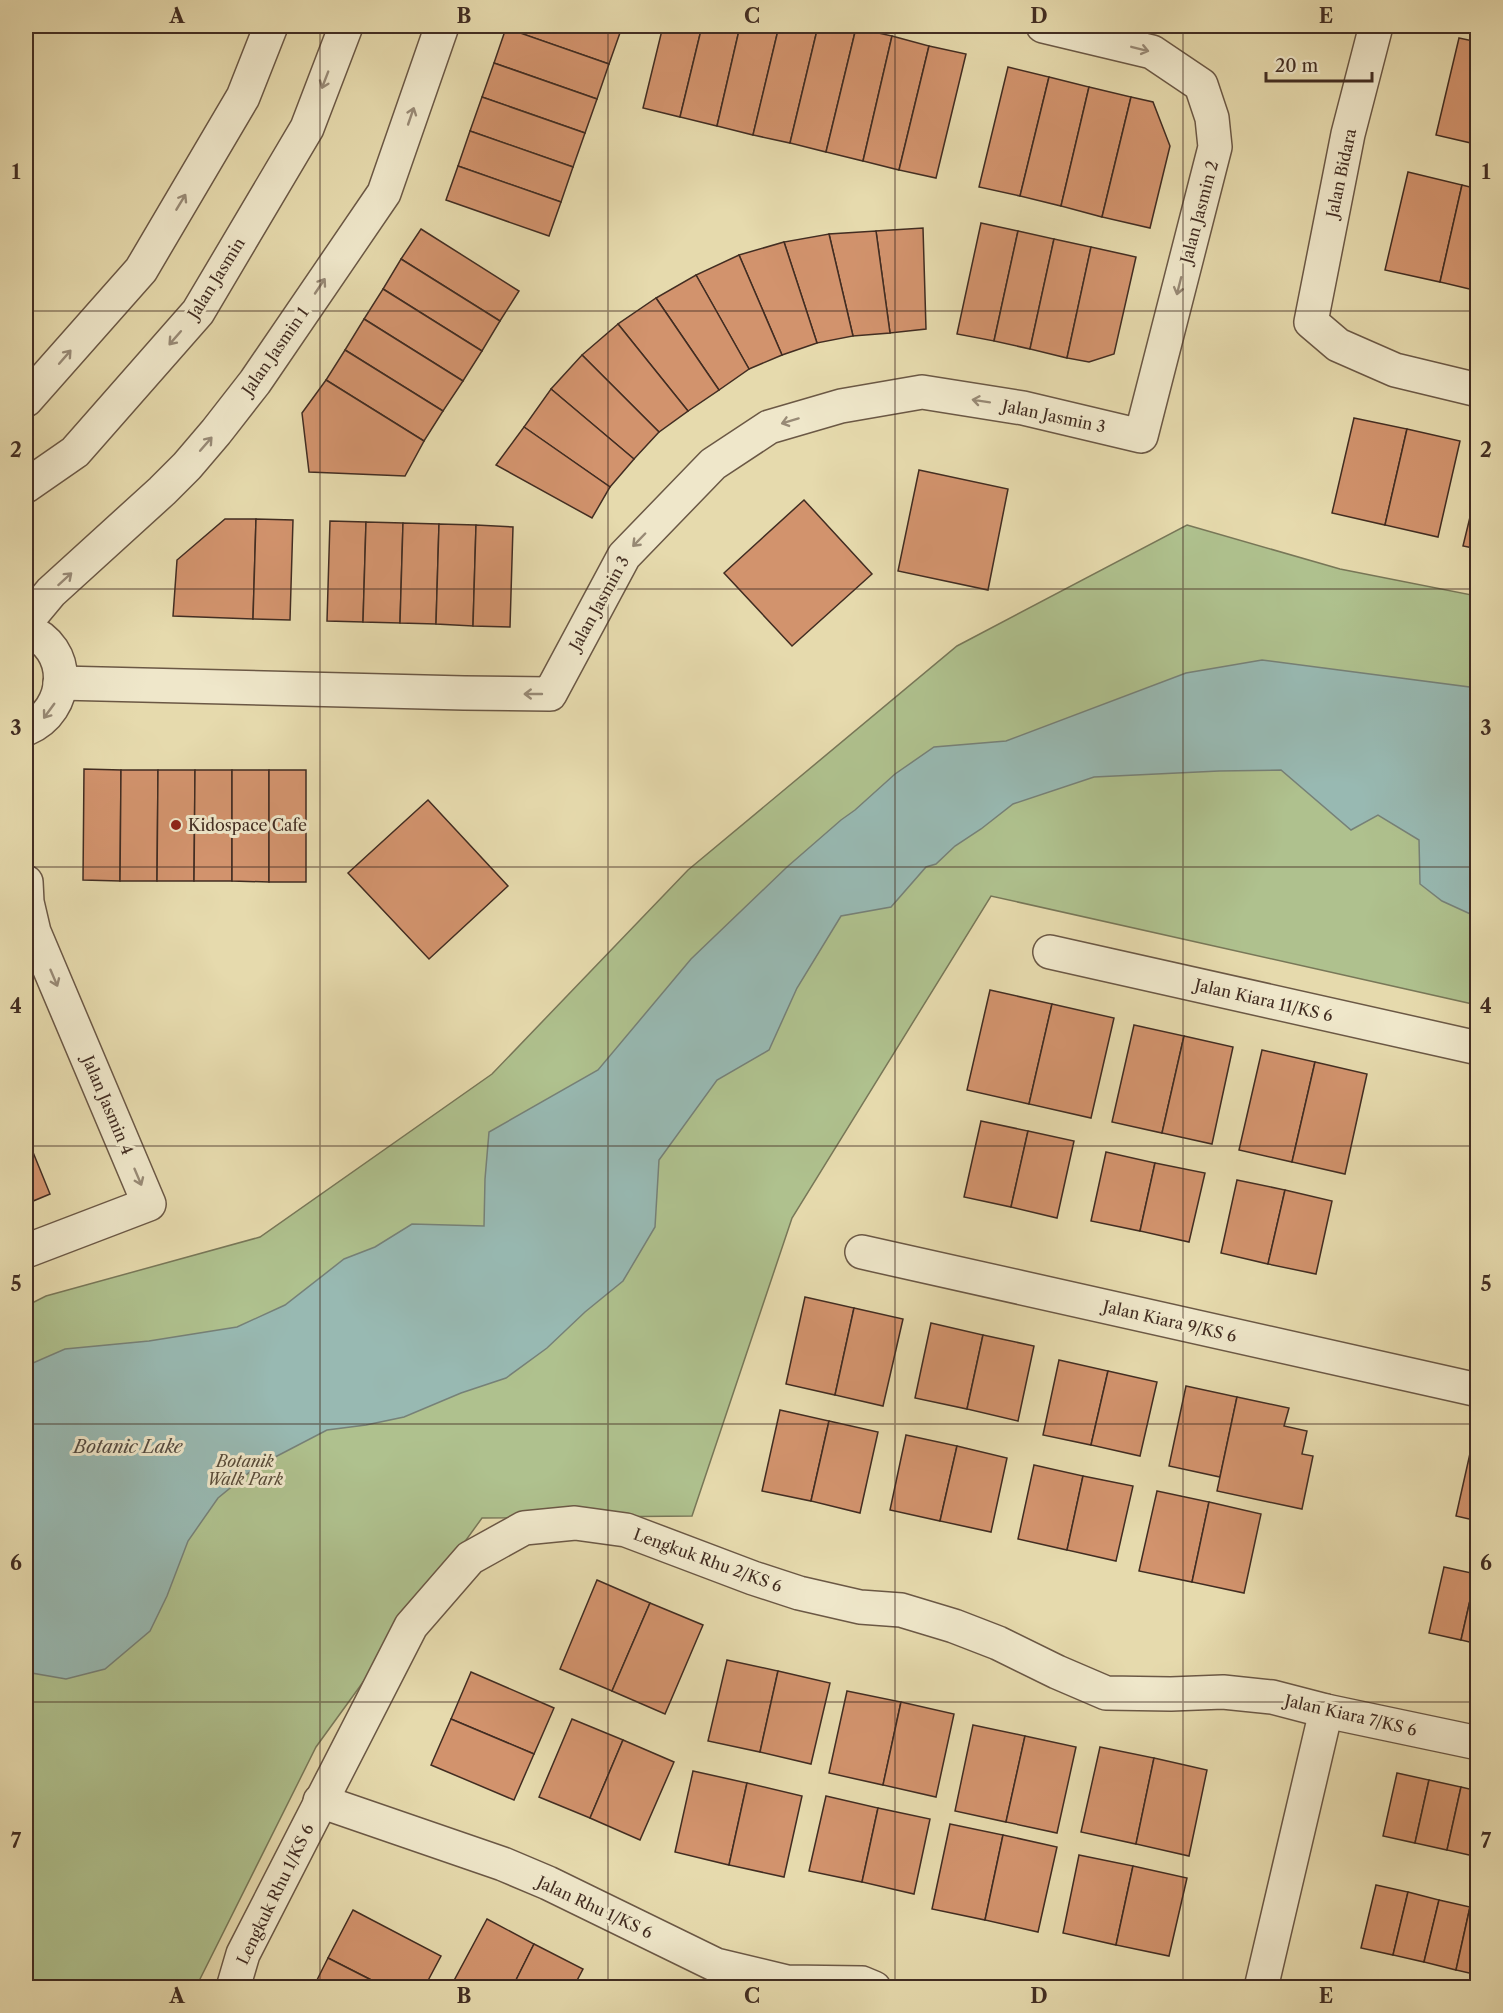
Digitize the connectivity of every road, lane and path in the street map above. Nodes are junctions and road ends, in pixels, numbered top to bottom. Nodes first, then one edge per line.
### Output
1 (271, 26) edge
2 (346, 26) edge
3 (442, 26) edge
4 (1042, 26) edge
5 (1376, 26) edge
6 (1478, 390) edge
7 (26, 400) edge
8 (1141, 436) joint
9 (26, 486) edge
10 (26, 622) edge
11 (26, 630) edge
12 (60, 683) junction
13 (26, 729) edge
14 (26, 882) edge
15 (1050, 952) dead end
16 (1478, 1048) edge
17 (26, 1251) edge
18 (862, 1252) dead end
19 (1478, 1390) edge
20 (1223, 1692) joint
21 (1326, 1711) junction
22 (1478, 1743) edge
23 (320, 1801) junction
24 (233, 1988) edge
25 (874, 1988) edge
26 (1261, 1988) edge

7 -> 1 street
2 -> 9 street, Jalan Jasmin
10 -> 3 street, Jalan Jasmin 1
4 -> 8 street, Jalan Jasmin 2
5 - 6 street, Jalan Bidara
8 -> 12 street, Jalan Jasmin 3
11 - 12 street
12 -> 13 street
14 -> 17 street, Jalan Jasmin 4
15 - 16 street, Jalan Kiara 11/KS 6
18 - 19 street, Jalan Kiara 9/KS 6
20 - 21 street, Jalan Kiara 7/KS 6
20 - 23 street, Lengkuk Rhu 2/KS 6
21 - 22 street, Jalan Kiara 7/KS 6
21 - 26 street
23 - 24 street, Lengkuk Rhu 1/KS 6
23 - 25 street, Jalan Rhu 1/KS 6

